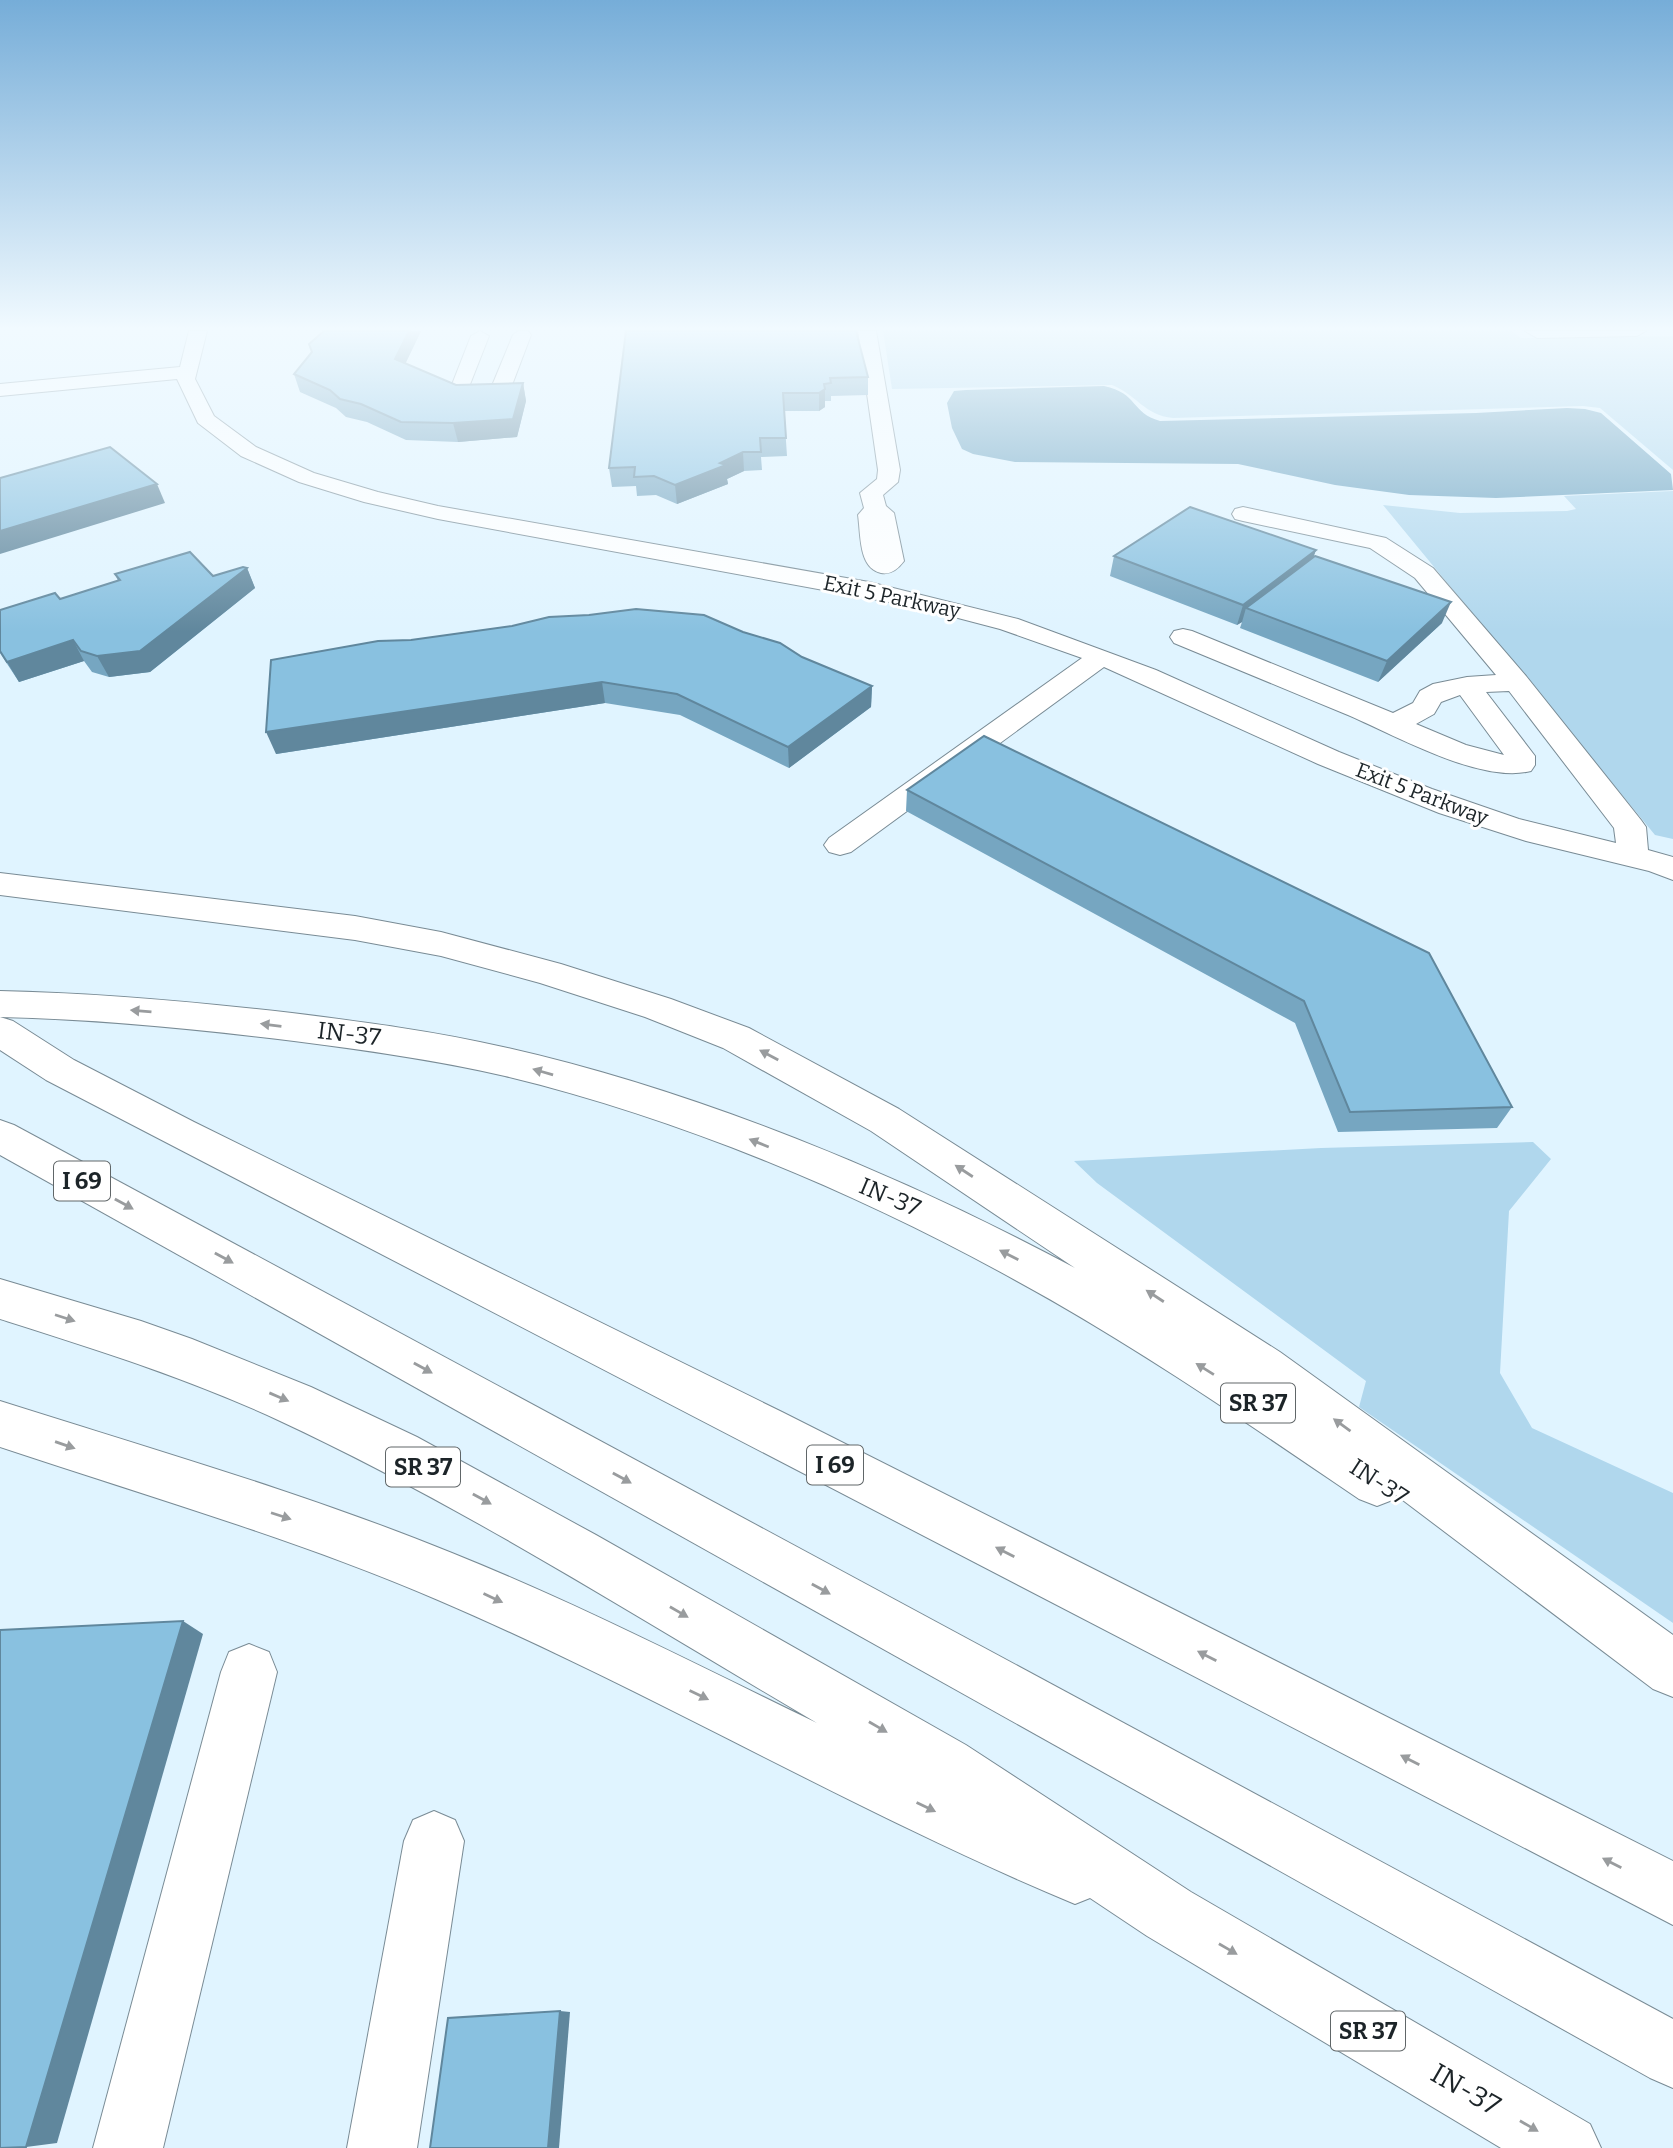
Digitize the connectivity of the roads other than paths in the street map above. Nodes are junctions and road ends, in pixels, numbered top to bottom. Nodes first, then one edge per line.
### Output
1 (220, 431) edge
2 (883, 431) edge
3 (1243, 514) dead end
4 (881, 593) junction
5 (1183, 637) dead end
6 (1101, 657) junction
7 (1516, 682) junction
8 (1467, 685) junction
9 (1394, 724) junction
10 (840, 845) dead end
11 (1659, 862) edge
12 (0, 884) edge
13 (0, 1004) edge
14 (0, 1031) edge
15 (0, 1136) edge
16 (0, 1298) edge
17 (0, 1424) edge
18 (1673, 1671) edge
19 (249, 1672) dead end
20 (434, 1841) dead end
21 (1673, 1894) edge
22 (1169, 1914) junction
23 (1673, 2055) edge
24 (128, 2148) edge
25 (382, 2148) edge
26 (1566, 2148) edge

1 - 4 main road, Exit 5 Parkway
2 - 4 main road
3 - 7 main road
4 - 6 main road, Exit 5 Parkway
5 - 9 main road
6 - 10 main road
6 - 11 main road, Exit 5 Parkway
7 - 8 main road
7 - 11 main road
8 - 9 main road
8 - 9 main road
18 -> 12 main road
18 -> 13 main road, IN-37 / SR 37
21 -> 14 main road, I 69
15 -> 23 main road, I 69
16 -> 22 main road, IN-37 / SR 37
17 -> 22 main road
19 - 24 main road
20 - 25 main road
22 -> 26 main road, IN-37 / SR 37

